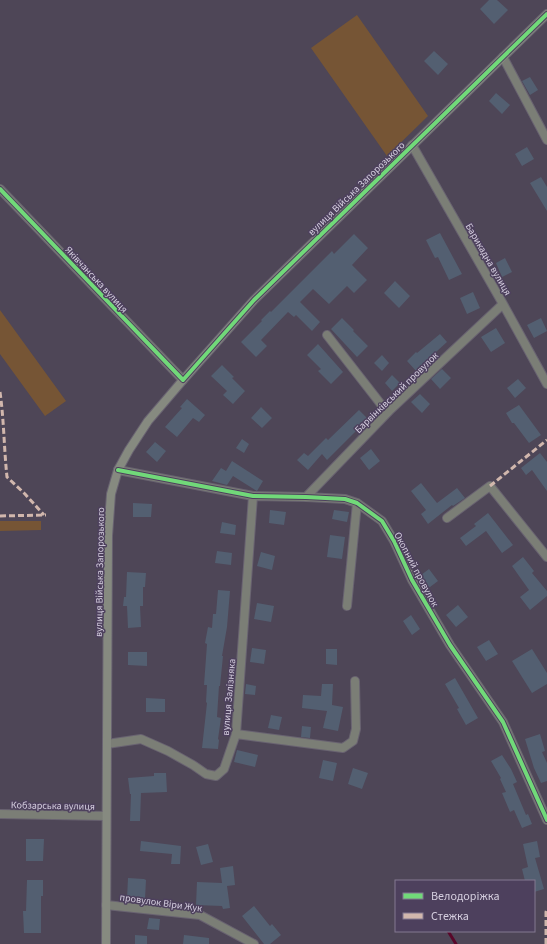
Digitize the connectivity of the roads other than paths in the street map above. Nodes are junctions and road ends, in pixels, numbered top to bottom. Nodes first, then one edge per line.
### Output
1 (547, 14) edge
2 (503, 56) junction
3 (547, 140) edge
4 (412, 145) junction
5 (0, 189) edge
6 (503, 304) junction
7 (327, 335) dead end
8 (183, 380) junction
9 (547, 384) edge
10 (387, 412) junction
11 (118, 470) junction
12 (253, 496) junction
13 (306, 497) junction
14 (357, 504) junction
15 (447, 518) dead end
16 (547, 557) edge
17 (347, 606) dead end
18 (355, 681) dead end
19 (236, 734) junction
20 (107, 744) junction
21 (0, 814) edge
22 (106, 816) junction
23 (547, 820) edge
24 (106, 905) junction
25 (106, 944) edge
26 (254, 944) edge

1 - 2 street, вулиця Війська Запорозького
2 - 3 street
2 - 4 street, вулиця Війська Запорозького
4 - 6 street, Барикадна вулиця
4 - 8 street, вулиця Війська Запорозького
5 - 8 street, Яківчанська вулиця
6 - 9 street, Барикадна вулиця
6 - 10 street, Барвінківський провулок
7 - 10 street
8 - 11 street, вулиця Війська Запорозького
10 - 13 street, Барвінківський провулок
11 - 12 street, Окопний провулок
11 - 20 street, вулиця Війська Запорозького
12 - 13 street, Окопний провулок
12 - 19 street, вулиця Залізняка
13 - 14 street, Окопний провулок
14 - 17 street
14 - 23 street, Окопний провулок
15 - 16 street
18 - 19 street
19 - 20 street, вулиця Залізняка
20 - 22 street, вулиця Війська Запорозького
21 - 22 street, Кобзарська вулиця
22 - 24 street, вулиця Війська Запорозького
24 - 25 street, вулиця Війська Запорозького
24 - 26 street, провулок Віри Жук

